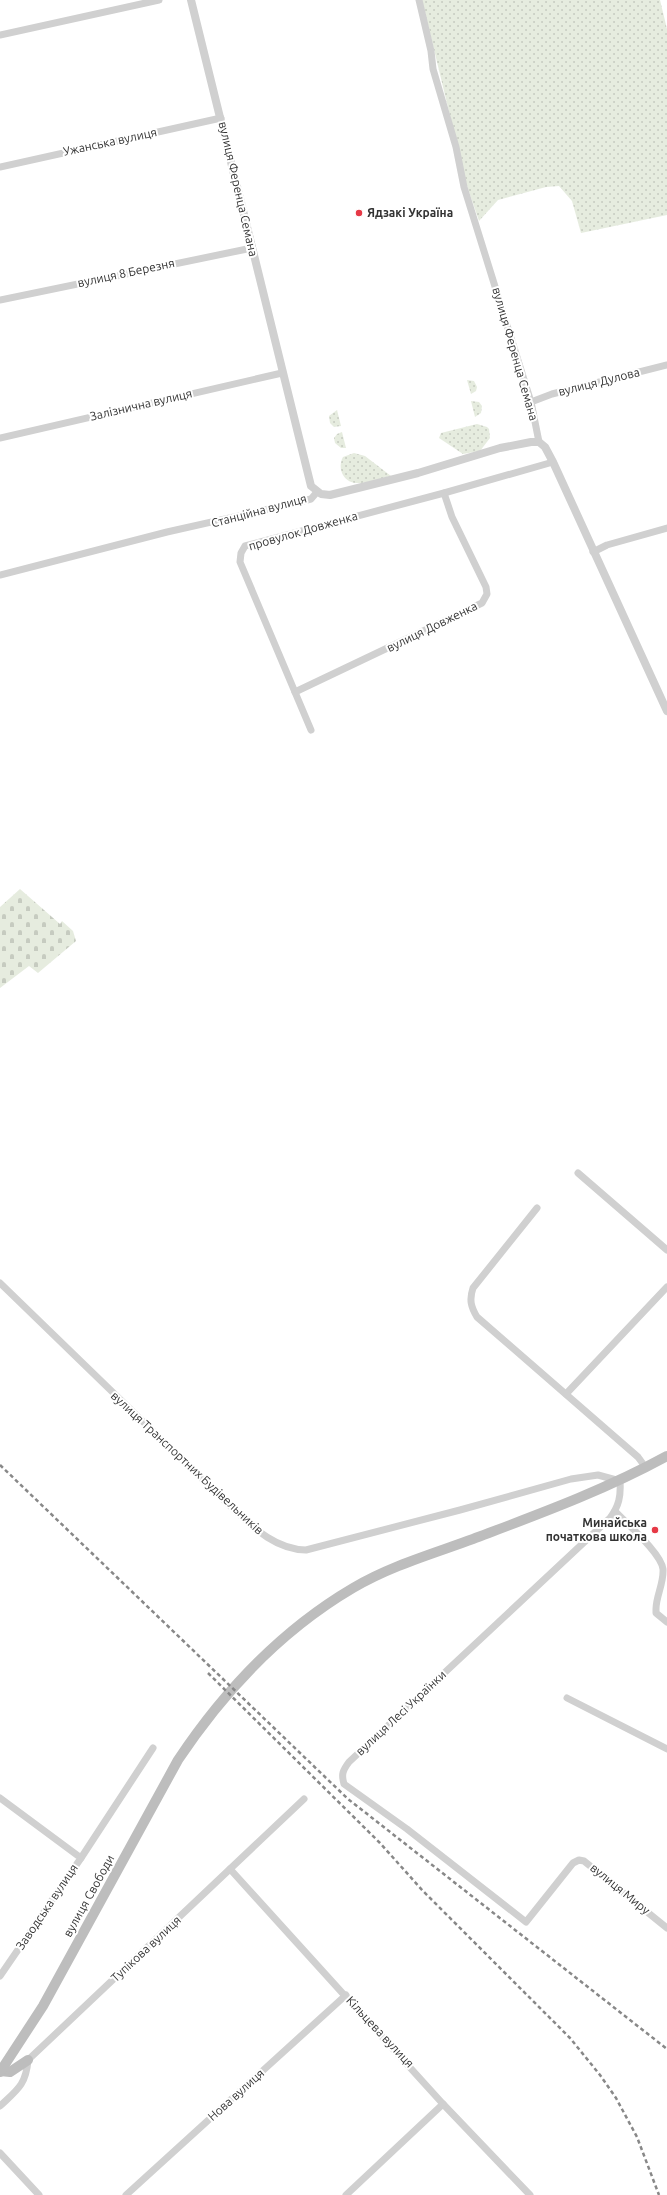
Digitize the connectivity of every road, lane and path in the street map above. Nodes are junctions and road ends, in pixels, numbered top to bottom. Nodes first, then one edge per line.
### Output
1 (159, 0) edge
2 (191, 0) edge
3 (419, 0) edge
4 (0, 35) edge
5 (221, 118) junction
6 (0, 167) edge
7 (252, 248) junction
8 (0, 300) edge
9 (667, 365) edge
10 (282, 373) junction
11 (531, 402) junction
12 (0, 438) edge
13 (539, 442) junction
14 (553, 462) junction
15 (317, 492) junction
16 (444, 493) junction
17 (667, 528) edge
18 (593, 552) junction
19 (0, 575) edge
20 (296, 692) junction
21 (664, 697) edge
22 (667, 712) edge
23 (311, 730) dead end
24 (578, 1173) dead end
25 (537, 1208) dead end
26 (667, 1250) edge
27 (0, 1283) edge
28 (667, 1288) edge
29 (566, 1394) junction
30 (667, 1456) edge
31 (646, 1468) junction
32 (620, 1481) junction
33 (615, 1511) junction
34 (667, 1622) edge
35 (567, 1698) dead end
36 (153, 1748) dead end
37 (667, 1749) edge
38 (0, 1798) edge
39 (304, 1799) dead end
40 (81, 1858) junction
41 (230, 1869) junction
42 (526, 1922) joint
43 (667, 1928) edge
44 (0, 1976) edge
45 (346, 1995) junction
46 (28, 2060) junction
47 (0, 2072) edge
48 (443, 2104) junction
49 (0, 2106) edge
50 (0, 2153) edge
51 (39, 2195) edge
52 (126, 2195) edge
53 (346, 2195) edge
54 (530, 2195) edge

1 - 4 street
2 - 5 street, вулиця Ференца Семана
3 - 11 street, вулиця Ференца Семана
5 - 6 street, Ужанська вулиця
5 - 7 street, вулиця Ференца Семана
7 - 8 street, вулиця 8 Березня
7 - 10 street, вулиця Ференца Семана
9 - 11 street, вулиця Дулова
10 - 12 street, Залізнична вулиця
10 - 15 street, вулиця Ференца Семана
11 - 13 street, вулиця Ференца Семана
13 - 14 street, вулиця Ференца Семана
13 - 15 street, Станційна вулиця
14 - 16 street, провулок Довженка
14 - 18 street, вулиця Ференца Семана
15 - 19 street, Станційна вулиця
16 - 20 street, вулиця Довженка
16 - 20 street, провулок Довженка
17 - 18 street
18 - 21 street, вулиця Ференца Семана
20 - 23 street, провулок Довженка
21 - 22 street, вулиця Ференца Семана
24 - 26 street
25 - 29 street
27 - 32 street, вулиця Транспортних Будівельників
28 - 29 street
29 - 31 street
30 - 31 main road, вулиця Свободи
31 - 32 main road, вулиця Свободи
32 - 33 street, вулиця Лесі Українки
32 - 47 main road, вулиця Свободи
33 - 34 street
33 - 42 street, вулиця Лесі Українки
35 - 37 street
36 - 40 street, Заводська вулиця
38 - 40 street, Заводська вулиця
39 - 41 street, Тупікова вулиця
40 - 44 street, Заводська вулиця
41 - 45 street, Кільцева вулиця
41 - 46 street, Тупікова вулиця
42 - 43 street, вулиця Миру
45 - 48 street, Кільцева вулиця
45 - 52 street, Нова вулиця
46 - 47 main road
46 - 49 street
48 - 53 street
48 - 54 street, Кільцева вулиця
50 - 51 street

